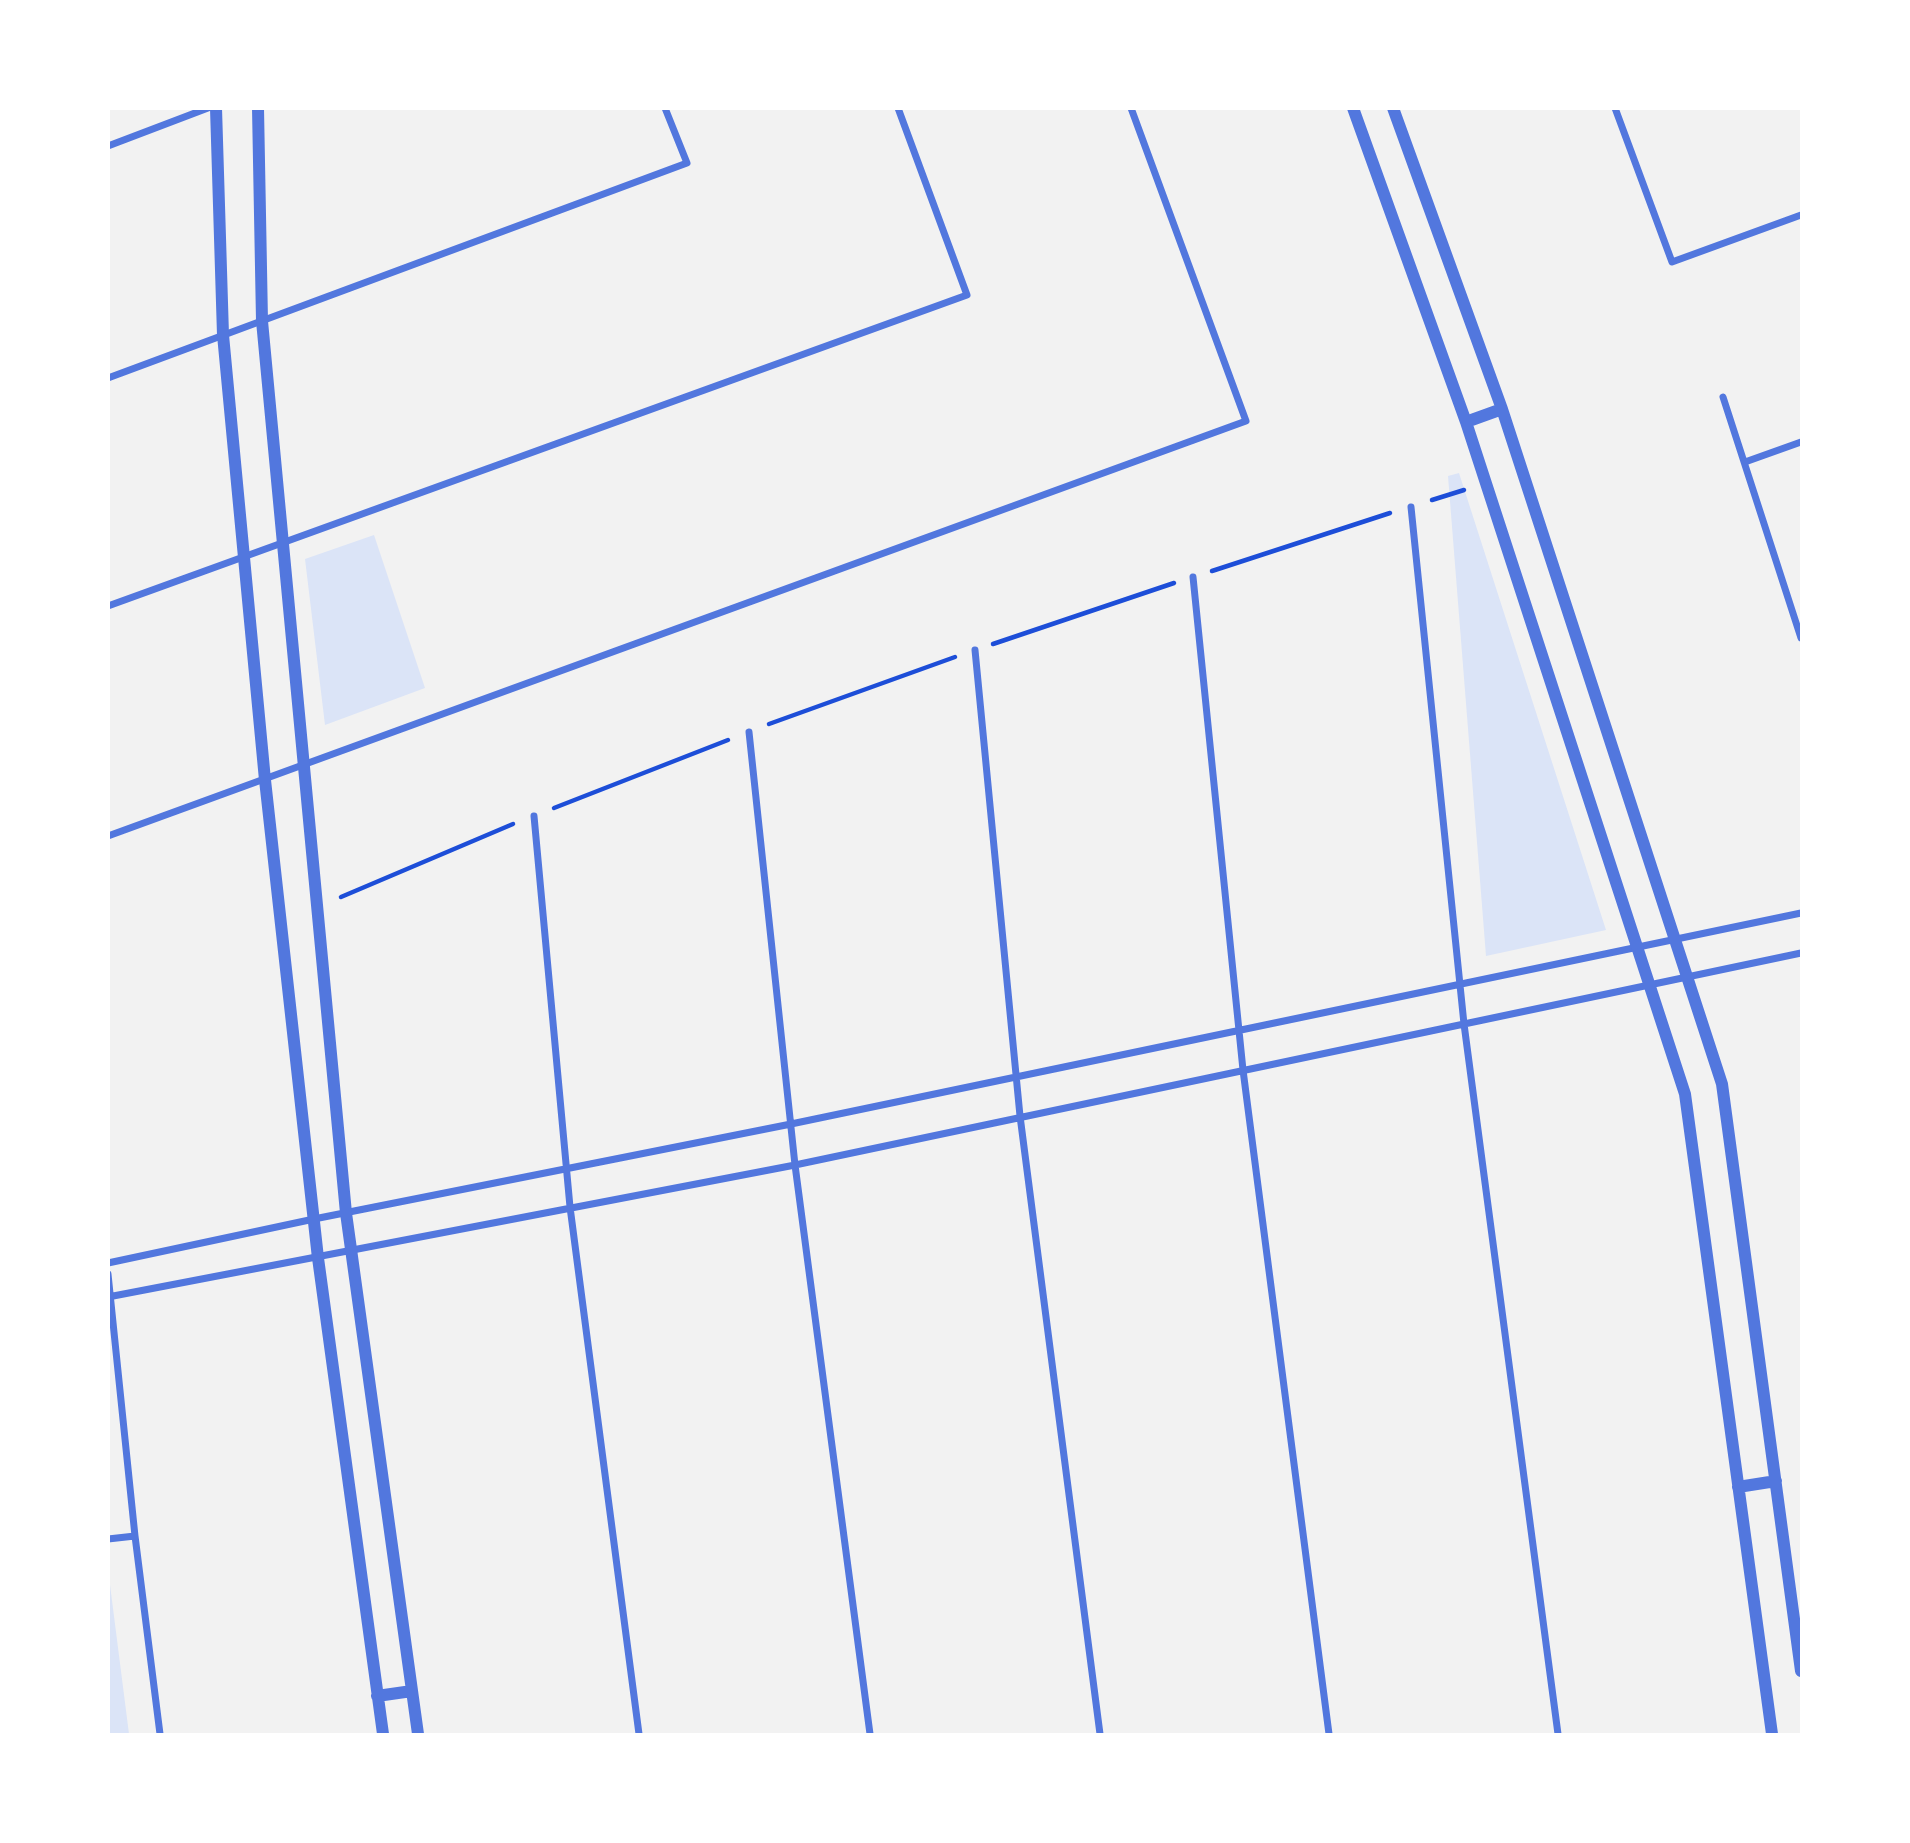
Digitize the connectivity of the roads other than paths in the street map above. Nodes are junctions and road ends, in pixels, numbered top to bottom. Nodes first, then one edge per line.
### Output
1 (208, 108) edge
2 (216, 108) edge
3 (258, 108) edge
4 (665, 108) edge
5 (898, 108) edge
6 (1131, 108) edge
7 (1353, 108) edge
8 (1393, 108) edge
9 (1615, 108) edge
10 (108, 146) edge
11 (1801, 215) edge
12 (262, 321) junction
13 (223, 335) junction
14 (108, 378) edge
15 (1723, 397) dead end
16 (1502, 409) junction
17 (1466, 422) junction
18 (1801, 442) edge
19 (1745, 462) junction
20 (1411, 507) road end
21 (283, 542) junction
22 (244, 556) junction
23 (1193, 577) road end
24 (108, 606) edge
25 (1801, 638) edge
26 (975, 650) road end
27 (749, 732) road end
28 (304, 765) junction
29 (265, 780) junction
30 (534, 816) road end
31 (108, 836) edge
32 (1801, 913) edge
33 (1675, 939) junction
34 (1637, 947) junction
35 (1801, 953) edge
36 (1688, 976) junction
37 (1460, 984) junction
38 (1649, 985) junction
39 (1464, 1024) junction
40 (1240, 1030) junction
41 (1243, 1070) junction
42 (1016, 1076) junction
43 (1020, 1116) junction
44 (791, 1124) junction
45 (795, 1165) junction
46 (566, 1170) junction
47 (570, 1207) junction
48 (346, 1213) junction
49 (314, 1219) junction
50 (351, 1252) junction
51 (318, 1258) junction
52 (108, 1263) edge
53 (108, 1274) edge
54 (110, 1298) edge
55 (1776, 1481) junction
56 (1738, 1486) junction
57 (135, 1536) junction
58 (108, 1539) edge
59 (1801, 1671) edge
60 (412, 1691) junction
61 (377, 1696) junction
62 (160, 1734) edge
63 (383, 1734) edge
64 (418, 1734) edge
65 (639, 1734) edge
66 (870, 1734) edge
67 (1100, 1734) edge
68 (1329, 1734) edge
69 (1558, 1734) edge
70 (1772, 1734) edge

1 - 10 street
2 - 13 street
3 - 12 street
4 - 12 street
5 - 21 street
6 - 28 street
7 - 17 street
8 - 16 street
9 - 11 street
12 - 13 street
12 - 21 street
13 - 14 street
13 - 22 street
15 - 19 street
16 - 17 street
16 - 33 street
17 - 34 street
18 - 19 street
19 - 25 street
20 - 37 street
21 - 22 street
21 - 28 street
22 - 24 street
22 - 29 street
23 - 40 street
26 - 42 street
27 - 44 street
28 - 29 street
28 - 48 street
29 - 31 street
29 - 49 street
30 - 46 street
32 - 33 street
33 - 34 street
33 - 36 street
34 - 37 street
34 - 38 street
35 - 36 street
36 - 38 street
36 - 55 street
37 - 39 street
37 - 40 street
38 - 39 street
38 - 56 street
39 - 41 street
39 - 69 street
40 - 41 street
40 - 42 street
41 - 43 street
41 - 68 street
42 - 43 street
42 - 44 street
43 - 45 street
43 - 67 street
44 - 45 street
44 - 46 street
45 - 47 street
45 - 66 street
46 - 47 street
46 - 48 street
47 - 50 street
47 - 65 street
48 - 49 street
48 - 50 street
49 - 51 street
49 - 52 street
50 - 51 street
50 - 60 street
51 - 54 street
51 - 61 street
53 - 54 street
54 - 57 street
55 - 56 street
55 - 59 street
56 - 70 street
57 - 58 street
57 - 62 street
60 - 61 street
60 - 64 street
61 - 63 street

